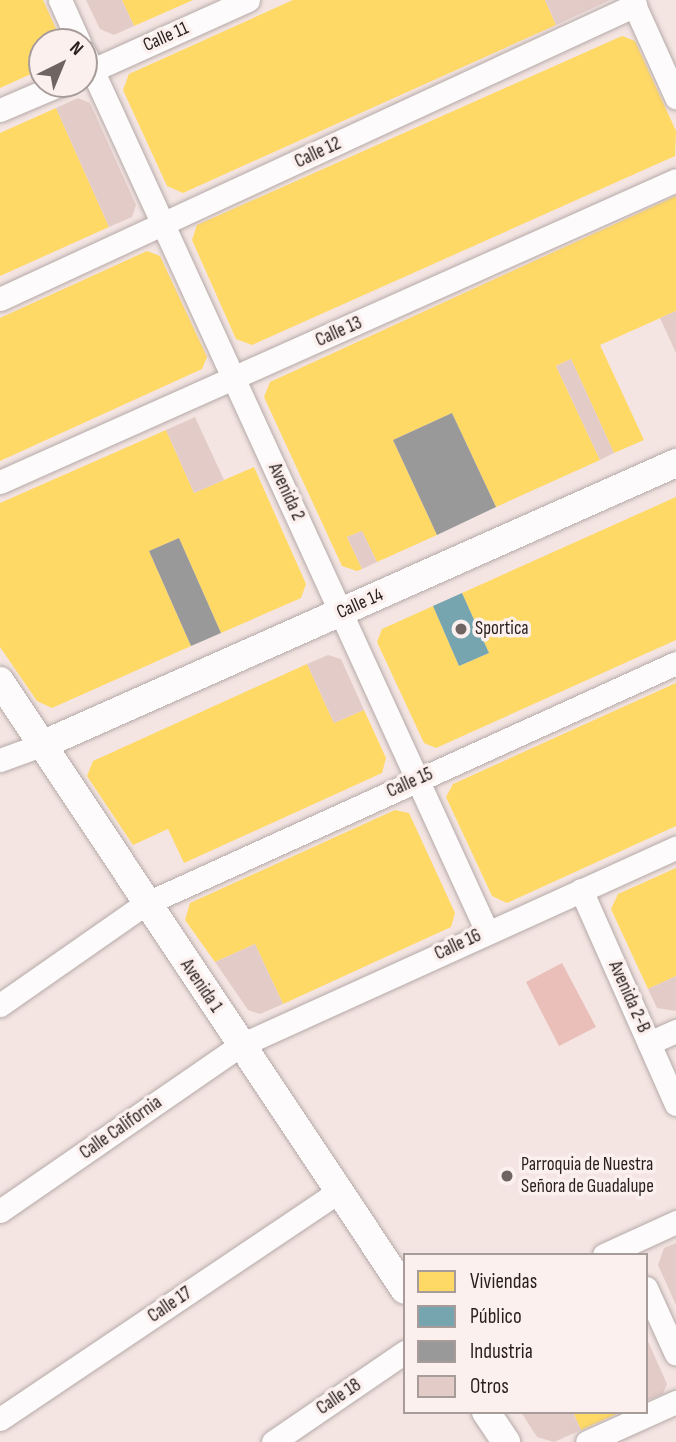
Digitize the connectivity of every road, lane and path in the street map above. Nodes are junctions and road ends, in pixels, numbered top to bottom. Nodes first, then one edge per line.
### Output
1 (60, 0) edge
2 (248, 0) edge
3 (633, 2) edge
4 (73, 28) edge
5 (98, 61) edge
6 (98, 89) edge
7 (676, 97) edge
8 (28, 98) edge
9 (0, 110) edge
10 (676, 180) edge
11 (163, 226) junction
12 (0, 299) edge
13 (234, 380) junction
14 (676, 463) edge
15 (0, 482) edge
16 (341, 613) junction
17 (676, 663) edge
18 (0, 681) edge
19 (44, 744) junction
20 (0, 760) edge
21 (417, 780) junction
22 (676, 848) edge
23 (581, 890) junction
24 (145, 904) junction
25 (487, 932) junction
26 (0, 1005) edge
27 (676, 1031) edge
28 (649, 1043) junction
29 (241, 1045) junction
30 (676, 1104) edge
31 (339, 1191) junction
32 (0, 1211) edge
33 (676, 1222) edge
34 (629, 1250) edge
35 (403, 1287) edge
36 (648, 1292) edge
37 (403, 1353) edge
38 (676, 1354) edge
39 (676, 1402) edge
40 (487, 1414) edge
41 (0, 1419) edge
42 (273, 1442) edge
43 (506, 1442) edge
44 (587, 1442) edge

1 - 4 street
2 - 5 street, Calle 11
3 - 7 street
3 - 11 street, Calle 12
6 - 11 street, Avenida 2
8 - 9 street
10 - 13 street, Calle 13
11 - 12 street, Calle 12
11 - 13 street, Avenida 2
13 - 15 street, Calle 13
13 - 16 street, Avenida 2
14 - 16 street, Calle 14
16 - 19 street, Calle 14
16 - 21 street, Avenida 2
17 - 21 street, Calle 15
18 - 19 street, Avenida 1
19 - 20 street
19 - 24 street, Avenida 1
21 - 24 street, Calle 15
21 - 25 street, Avenida 2
22 - 23 street, Calle 16
23 - 25 street, Calle 16
23 - 28 street, Avenida 2-B
24 - 26 street, Calle 15
24 - 29 street, Avenida 1
25 - 29 street, Calle 16
27 - 28 street
28 - 30 street, Avenida 2-B
29 - 31 street, Avenida 1
29 - 32 street, Calle California
31 - 35 street, Avenida 1
31 - 41 street, Calle 17
33 - 34 street
36 - 38 street
37 - 42 street, Calle 18
39 - 44 street
40 - 43 street

